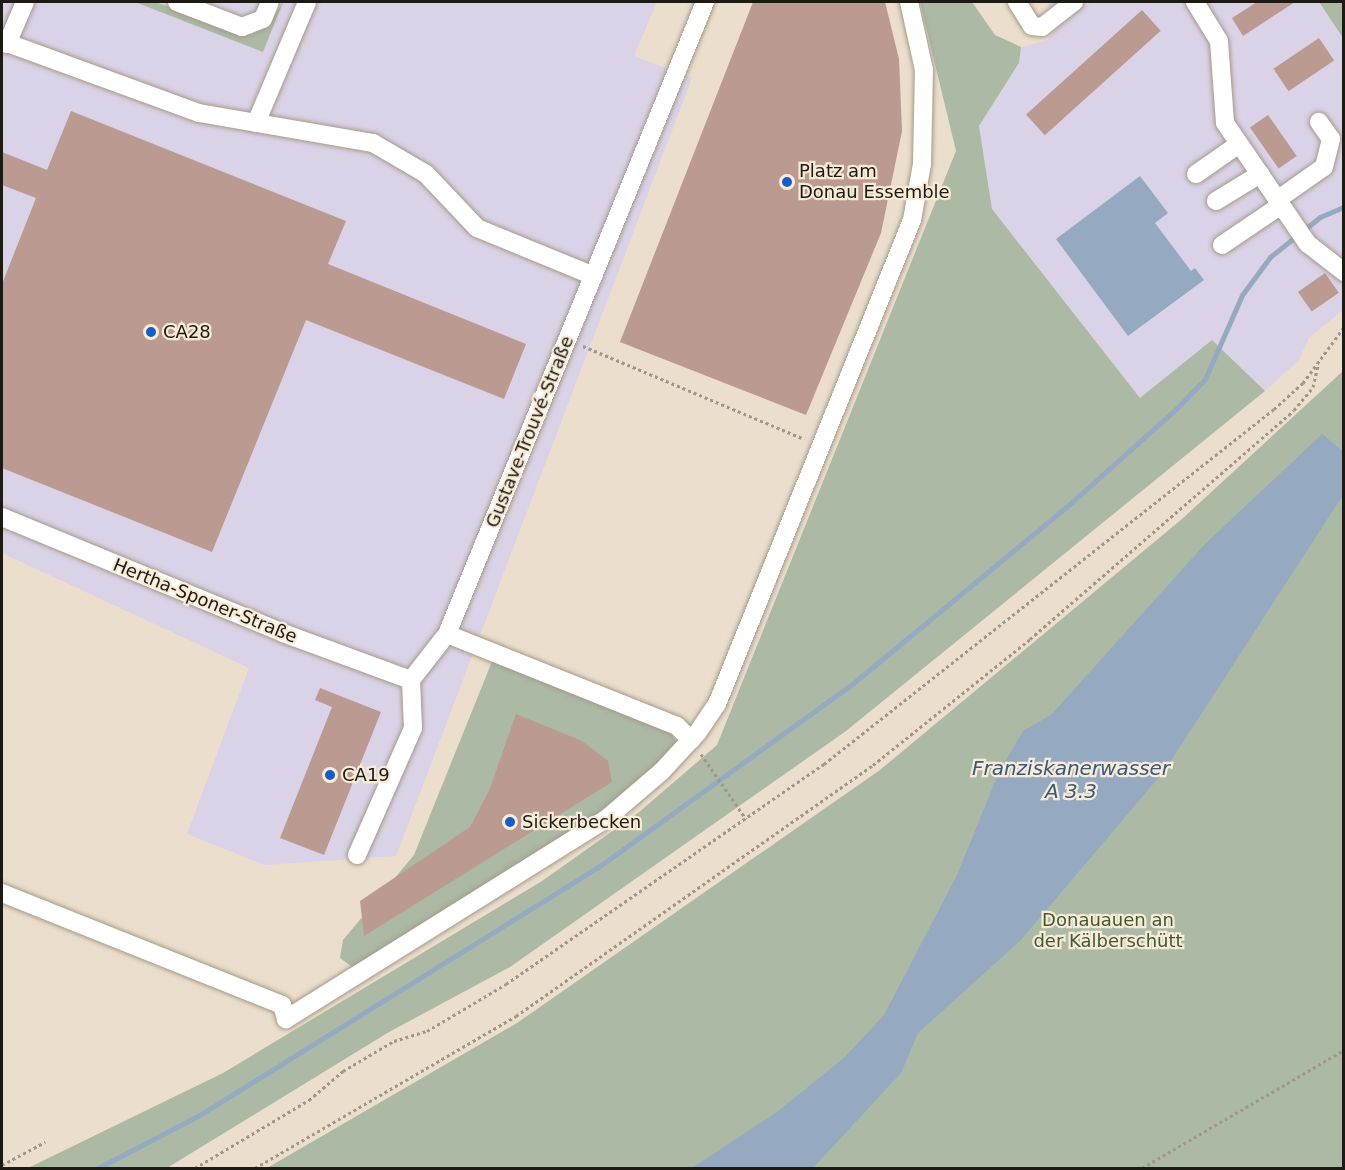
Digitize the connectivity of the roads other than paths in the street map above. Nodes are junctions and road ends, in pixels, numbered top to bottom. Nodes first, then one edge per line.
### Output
1 (25, 2) edge
2 (177, 2) edge
3 (270, 2) edge
4 (307, 2) edge
5 (705, 2) edge
6 (909, 2) edge
7 (1017, 2) edge
8 (1074, 2) edge
9 (1195, 2) edge
10 (4, 43) edge
11 (1319, 122) dead end
12 (256, 123) junction
13 (1239, 144) junction
14 (1196, 174) dead end
15 (1260, 174) junction
16 (1216, 201) dead end
17 (1283, 208) junction
18 (1222, 245) dead end
19 (1344, 272) edge
20 (594, 276) junction
21 (2, 517) edge
22 (447, 634) junction
23 (411, 680) junction
24 (691, 740) junction
25 (357, 855) dead end
26 (2, 893) edge

1 - 10 street
2 - 3 street
4 - 12 street
5 - 20 street, Gustave-Trouvé-Straße
6 - 24 street
7 - 8 street
9 - 13 street
10 - 12 street
11 - 17 street
12 - 20 street
13 - 14 street
13 - 15 street
15 - 16 street
15 - 17 street
17 - 18 street
17 - 19 street
20 - 22 street, Gustave-Trouvé-Straße
21 - 23 street, Hertha-Sponer-Straße
22 - 23 street, Gustave-Trouvé-Straße
22 - 24 street
23 - 25 street
24 - 26 street

